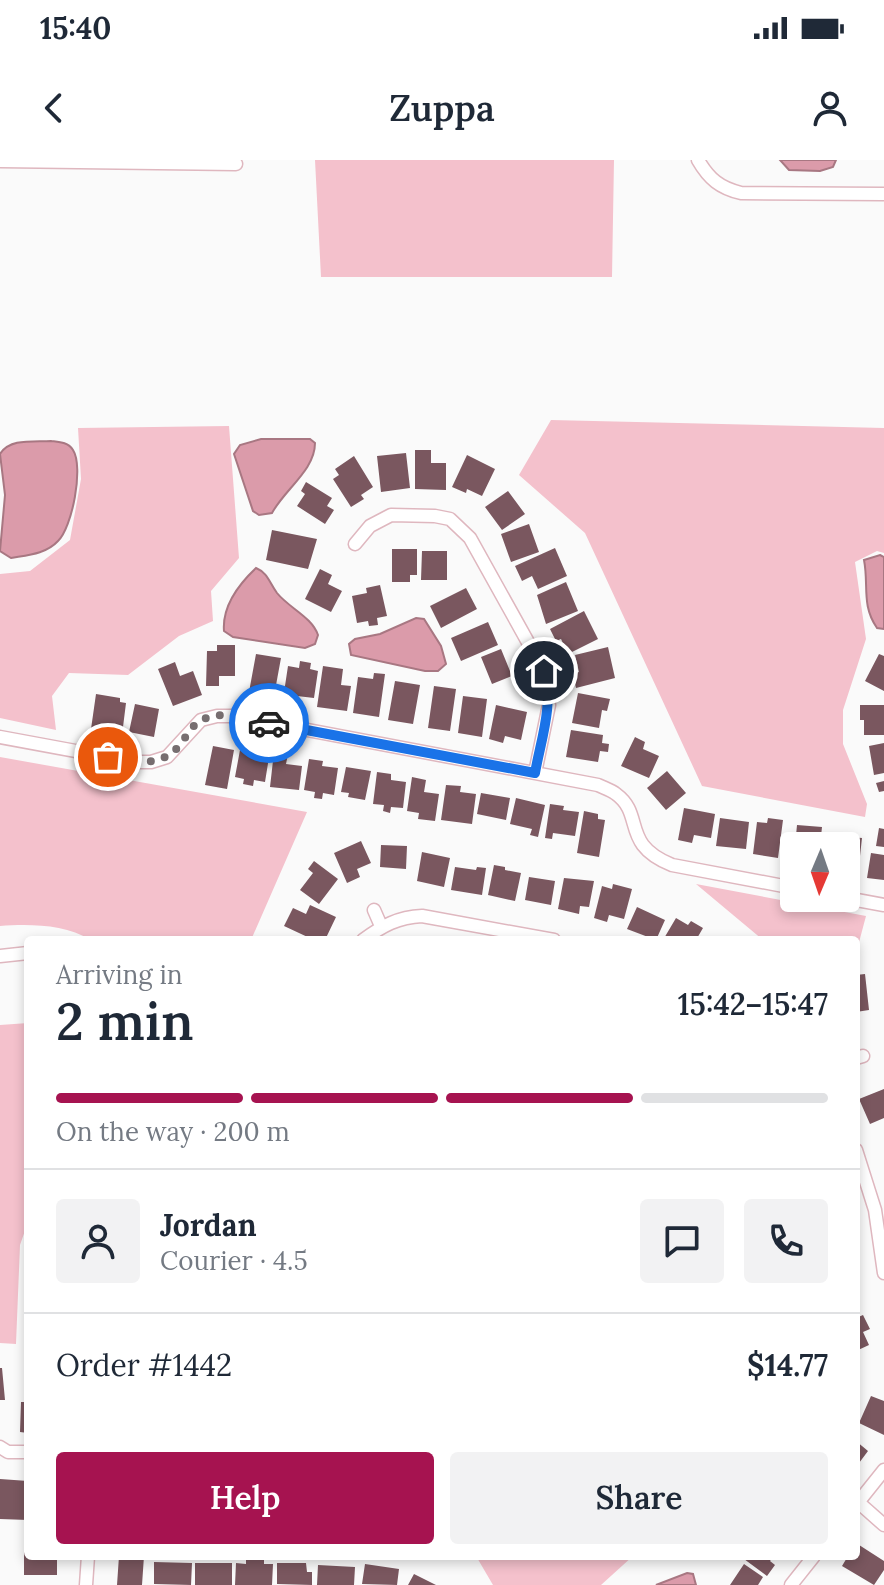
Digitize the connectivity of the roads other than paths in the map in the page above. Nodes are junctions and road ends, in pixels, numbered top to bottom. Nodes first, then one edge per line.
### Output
1 (698, 160) edge
2 (0, 161) edge
3 (236, 164) dead end
4 (884, 194) edge
5 (355, 544) dead end
6 (0, 737) edge
7 (535, 773) junction
8 (780, 885) edge
9 (860, 901) edge
10 (884, 905) edge
11 (374, 910) dead end
12 (381, 926) junction
13 (368, 936) edge
14 (532, 936) edge
15 (24, 953) edge
16 (0, 956) edge
17 (860, 1163) edge
18 (884, 1273) edge
19 (0, 1447) edge
20 (24, 1452) edge
21 (884, 1470) edge
22 (860, 1500) edge
23 (860, 1506) edge
24 (884, 1525) edge
25 (88, 1560) edge
26 (811, 1560) edge
27 (86, 1585) edge
28 (791, 1585) edge

1 - 4 street
2 - 3 street
5 - 7 street
6 - 7 street
7 - 8 street
9 - 10 street
11 - 12 street
12 - 13 street
12 - 14 street
15 - 16 street
17 - 18 street
19 - 20 street
21 - 22 street
23 - 24 street
25 - 27 street
26 - 28 street

